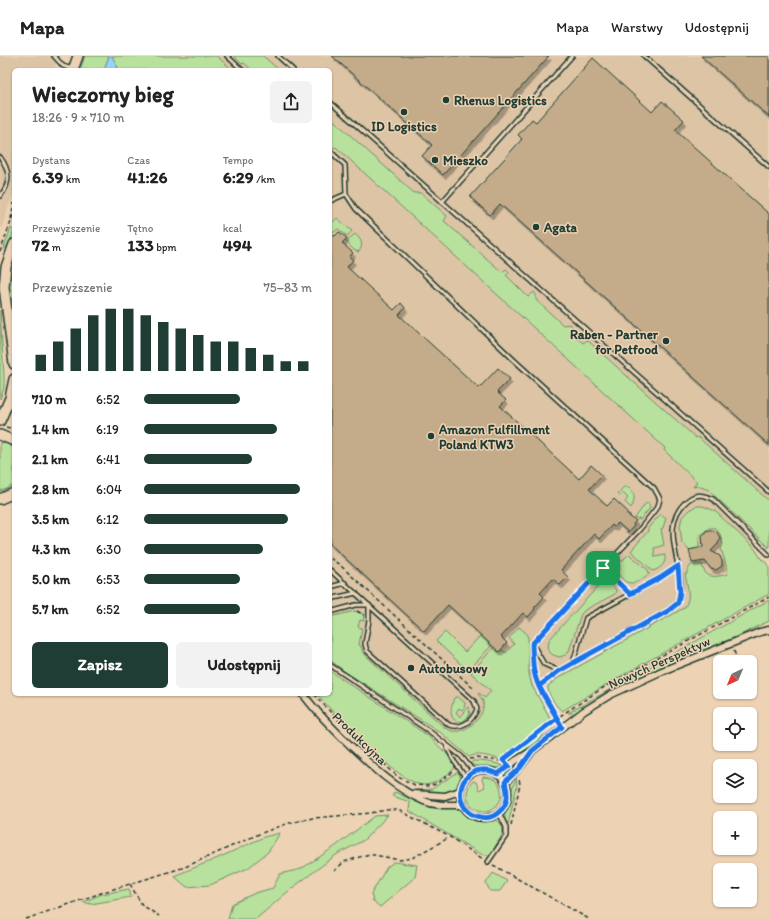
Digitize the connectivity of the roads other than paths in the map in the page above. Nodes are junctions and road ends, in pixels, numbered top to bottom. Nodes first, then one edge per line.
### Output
1 (54, 56) edge
2 (78, 56) edge
3 (227, 56) edge
4 (278, 56) edge
5 (572, 56) edge
6 (644, 56) edge
7 (68, 68) edge
8 (74, 68) edge
9 (240, 68) edge
10 (292, 68) edge
11 (332, 104) edge
12 (332, 152) edge
13 (0, 157) edge
14 (769, 167) edge
15 (346, 194) junction
16 (0, 196) edge
17 (332, 200) edge
18 (442, 202) junction
19 (12, 247) edge
20 (3, 262) edge
21 (12, 349) edge
22 (12, 385) edge
23 (12, 388) edge
24 (0, 404) edge
25 (0, 421) edge
26 (0, 435) edge
27 (12, 440) edge
28 (769, 492) edge
29 (12, 494) edge
30 (0, 499) edge
31 (763, 548) junction
32 (769, 555) edge
33 (769, 558) edge
34 (678, 566) junction
35 (603, 568) junction
36 (332, 572) edge
37 (335, 574) junction
38 (332, 575) edge
39 (345, 583) junction
40 (332, 586) edge
41 (356, 593) junction
42 (630, 594) junction
43 (332, 599) edge
44 (369, 605) junction
45 (332, 611) edge
46 (769, 625) edge
47 (769, 630) edge
48 (760, 632) junction
49 (532, 644) junction
50 (573, 663) junction
51 (332, 666) edge
52 (559, 671) junction
53 (539, 686) junction
54 (305, 696) edge
55 (562, 727) junction
56 (446, 746) junction
57 (532, 751) junction
58 (474, 772) junction
59 (498, 774) junction
60 (466, 778) junction
61 (505, 782) junction
62 (460, 792) junction
63 (407, 793) junction
64 (463, 805) junction
65 (499, 813) junction
66 (488, 862) dead end

1 - 7 lane
2 - 8 street
3 - 9 lane
4 - 10 lane
5 - 18 lane
6 - 14 lane
11 - 18 lane
12 - 15 lane
13 - 16 lane
15 - 17 lane
15 - 35 lane
18 - 28 lane
19 - 20 street
20 - 21 street
22 - 24 street
23 - 25 street
26 - 27 street
29 - 30 street
31 - 32 lane
31 - 33 lane
31 - 34 lane
34 - 42 lane
34 - 50 lane
35 - 42 lane
35 - 49 lane
36 - 37 lane
37 - 38 lane
37 - 39 lane
39 - 40 lane
39 - 41 lane
41 - 43 lane
41 - 44 lane
42 - 50 lane
44 - 44 lane
44 - 45 lane
46 - 48 street, Nowych Perspektyw
47 - 48 street, Nowych Perspektyw
48 - 55 street, Nowych Perspektyw
49 - 52 lane
49 - 53 lane
50 - 52 lane
51 - 56 lane
52 - 53 lane
53 - 55 lane
54 - 63 street, Produkcyjna
55 - 57 street, Nowych Perspektyw
56 - 58 lane
56 - 60 lane
57 - 59 street, Nowych Perspektyw
57 - 61 street, Nowych Perspektyw
58 - 59 street
58 - 60 street
59 - 61 street
60 - 62 street
61 - 65 street
62 - 63 street, Produkcyjna
62 - 64 street
63 - 64 street, Produkcyjna
64 - 65 street
65 - 66 lane

